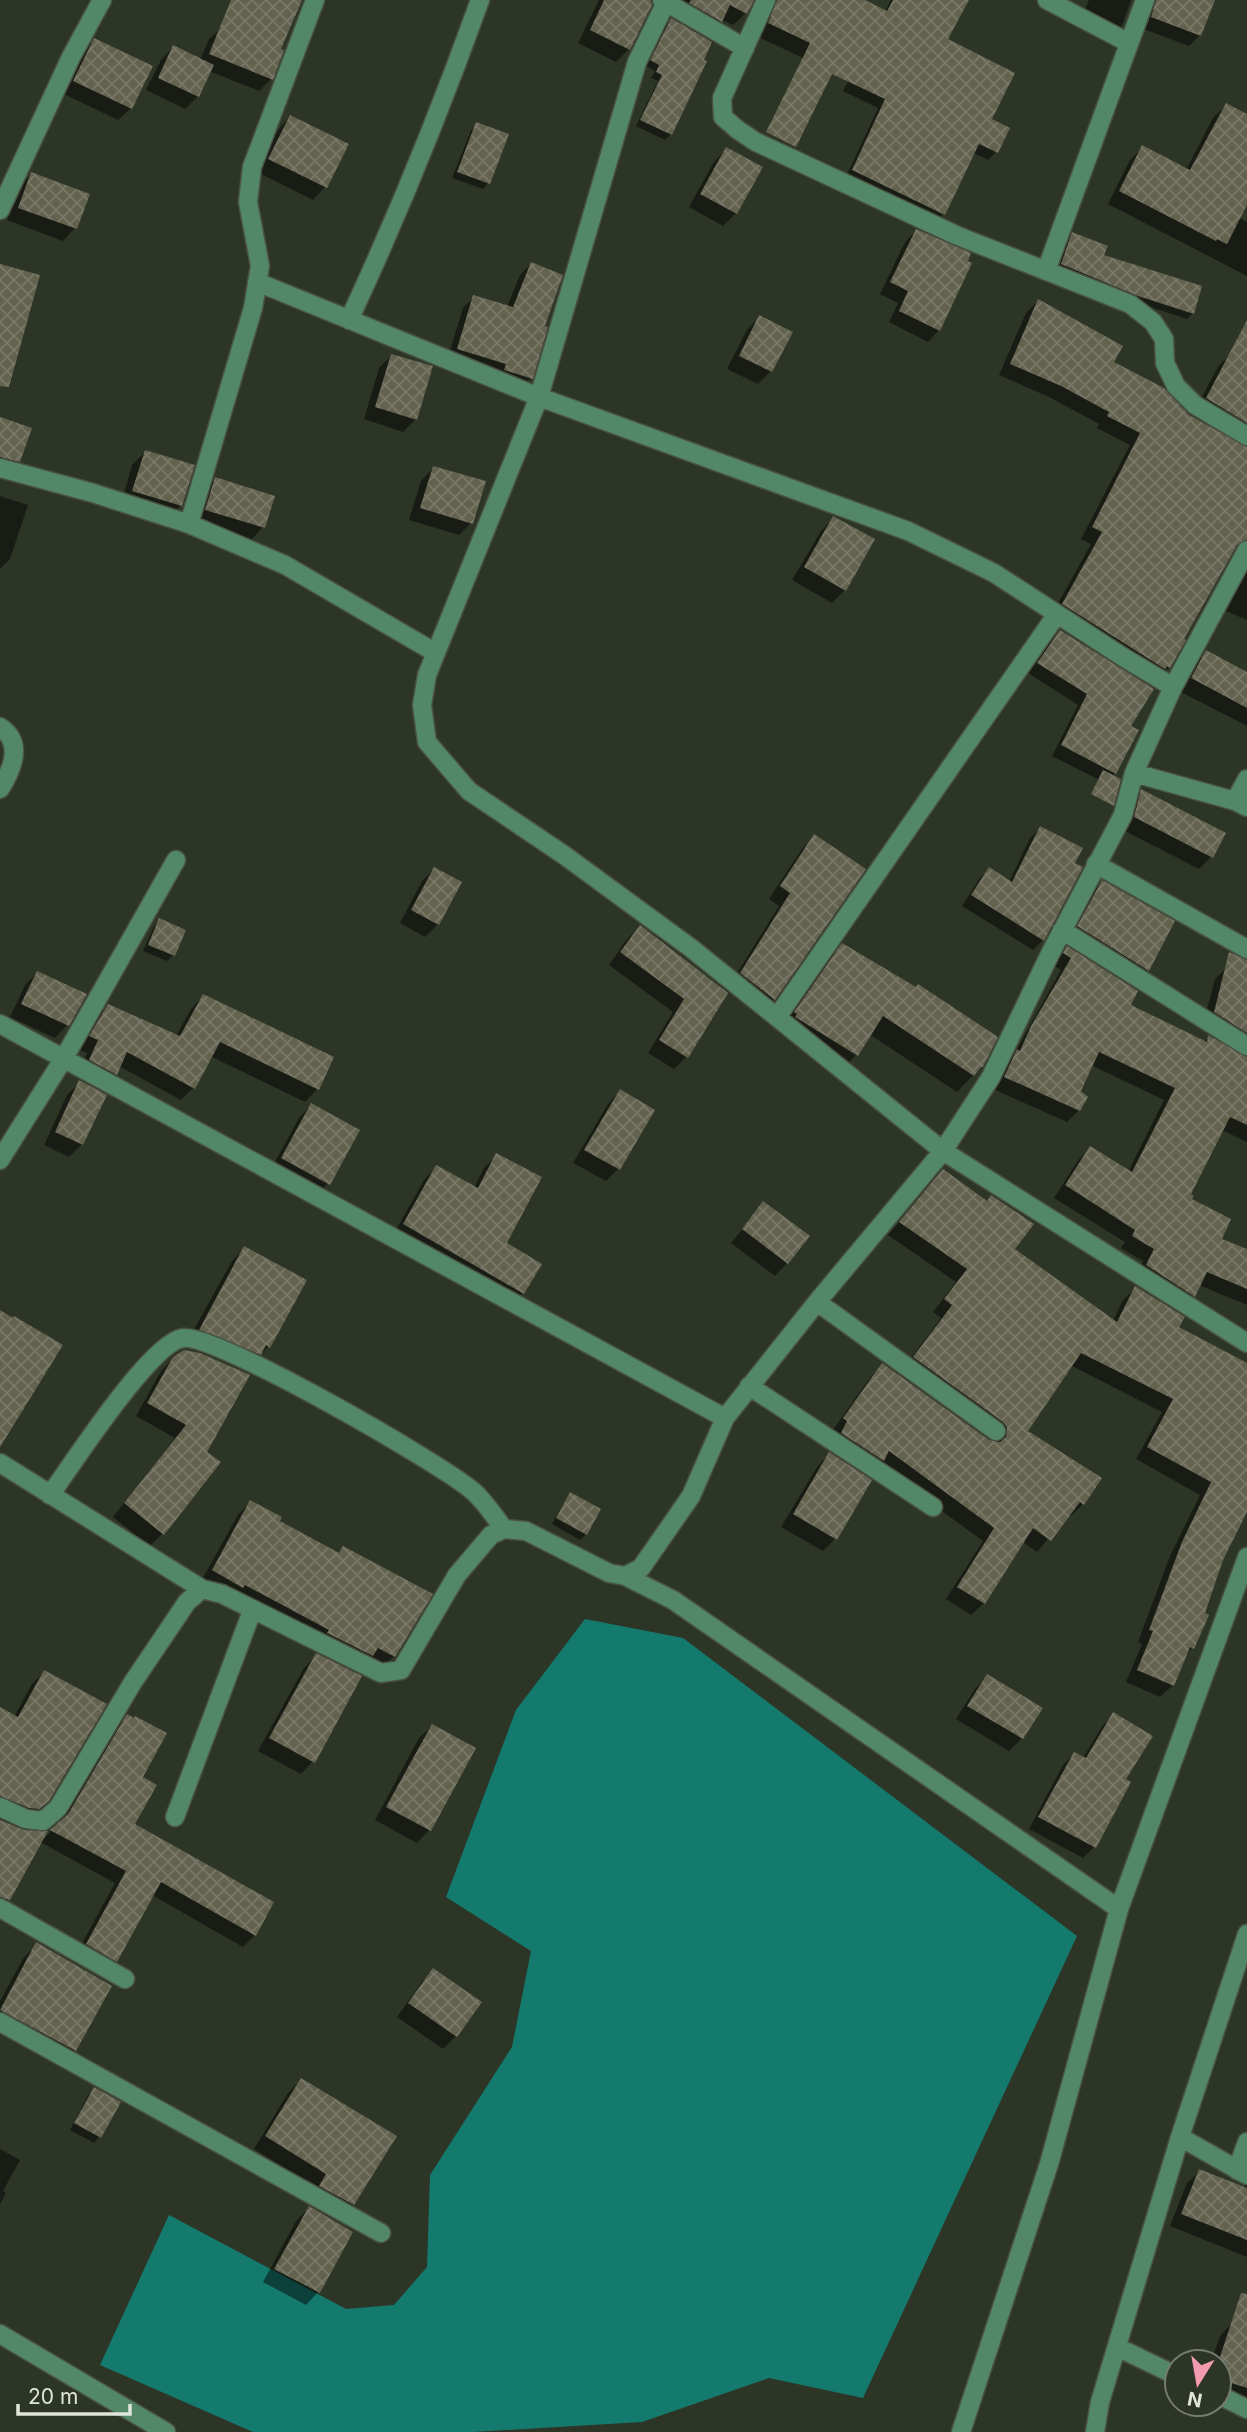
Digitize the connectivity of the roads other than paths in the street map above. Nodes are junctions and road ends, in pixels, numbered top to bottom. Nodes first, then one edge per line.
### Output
1 (102, 0) edge
2 (315, 0) edge
3 (480, 0) edge
4 (766, 0) edge
5 (1047, 0) edge
6 (1144, 0) edge
7 (664, 1) edge
8 (1129, 43) junction
9 (745, 48) junction
10 (0, 210) edge
11 (1046, 271) junction
12 (257, 282) junction
13 (349, 320) junction
14 (540, 397) junction
15 (1247, 436) edge
16 (0, 468) edge
17 (190, 524) junction
18 (1247, 550) edge
19 (1057, 614) junction
20 (436, 653) junction
21 (1173, 687) junction
22 (0, 727) edge
23 (1133, 773) junction
24 (1247, 779) edge
25 (0, 789) edge
26 (1241, 804) edge
27 (176, 860) dead end
28 (1096, 864) junction
29 (1062, 930) junction
30 (1247, 949) edge
31 (777, 1017) junction
32 (0, 1024) edge
33 (1247, 1046) edge
34 (64, 1058) junction
35 (943, 1151) junction
36 (0, 1160) edge
37 (817, 1302) junction
38 (1247, 1343) edge
39 (749, 1386) junction
40 (725, 1418) junction
41 (996, 1431) dead end
42 (0, 1463) edge
43 (50, 1495) junction
44 (933, 1507) dead end
45 (504, 1530) junction
46 (1247, 1558) edge
47 (625, 1576) junction
48 (202, 1589) junction
49 (252, 1611) junction
50 (0, 1807) edge
51 (175, 1817) dead end
52 (0, 1908) edge
53 (1119, 1909) junction
54 (1247, 1934) edge
55 (125, 1979) dead end
56 (0, 2022) edge
57 (1180, 2137) junction
58 (1247, 2142) edge
59 (1242, 2172) edge
60 (381, 2233) dead end
61 (0, 2334) edge
62 (1116, 2347) junction
63 (1163, 2369) edge
64 (166, 2432) edge
65 (961, 2432) edge
66 (1095, 2432) edge

1 - 10 street
2 - 12 street
3 - 13 street
4 - 9 street
5 - 8 street
6 - 8 street
7 - 9 street
7 - 14 street
8 - 11 street
9 - 11 street
11 - 15 street
12 - 13 street
12 - 17 street
13 - 14 street
14 - 19 street
14 - 20 street
16 - 17 street
17 - 20 street
18 - 21 street
19 - 21 street
19 - 31 street
20 - 31 street
21 - 23 street
22 - 25 street
23 - 26 street
23 - 28 street
24 - 26 street
27 - 34 street
28 - 29 street
28 - 30 street
29 - 33 street
29 - 35 street
31 - 35 street
32 - 34 street
34 - 36 street
34 - 40 street
35 - 37 street
35 - 38 street
37 - 39 street
37 - 41 street
39 - 40 street
39 - 44 street
40 - 47 street
42 - 43 street
43 - 45 street
43 - 48 street
45 - 47 street
45 - 49 street
46 - 53 street
47 - 53 street
48 - 49 street
48 - 50 street
49 - 51 street
52 - 55 street
53 - 65 street
54 - 57 street
56 - 60 street
57 - 59 street
57 - 62 street
58 - 59 street
61 - 64 street
62 - 63 street
62 - 66 street

